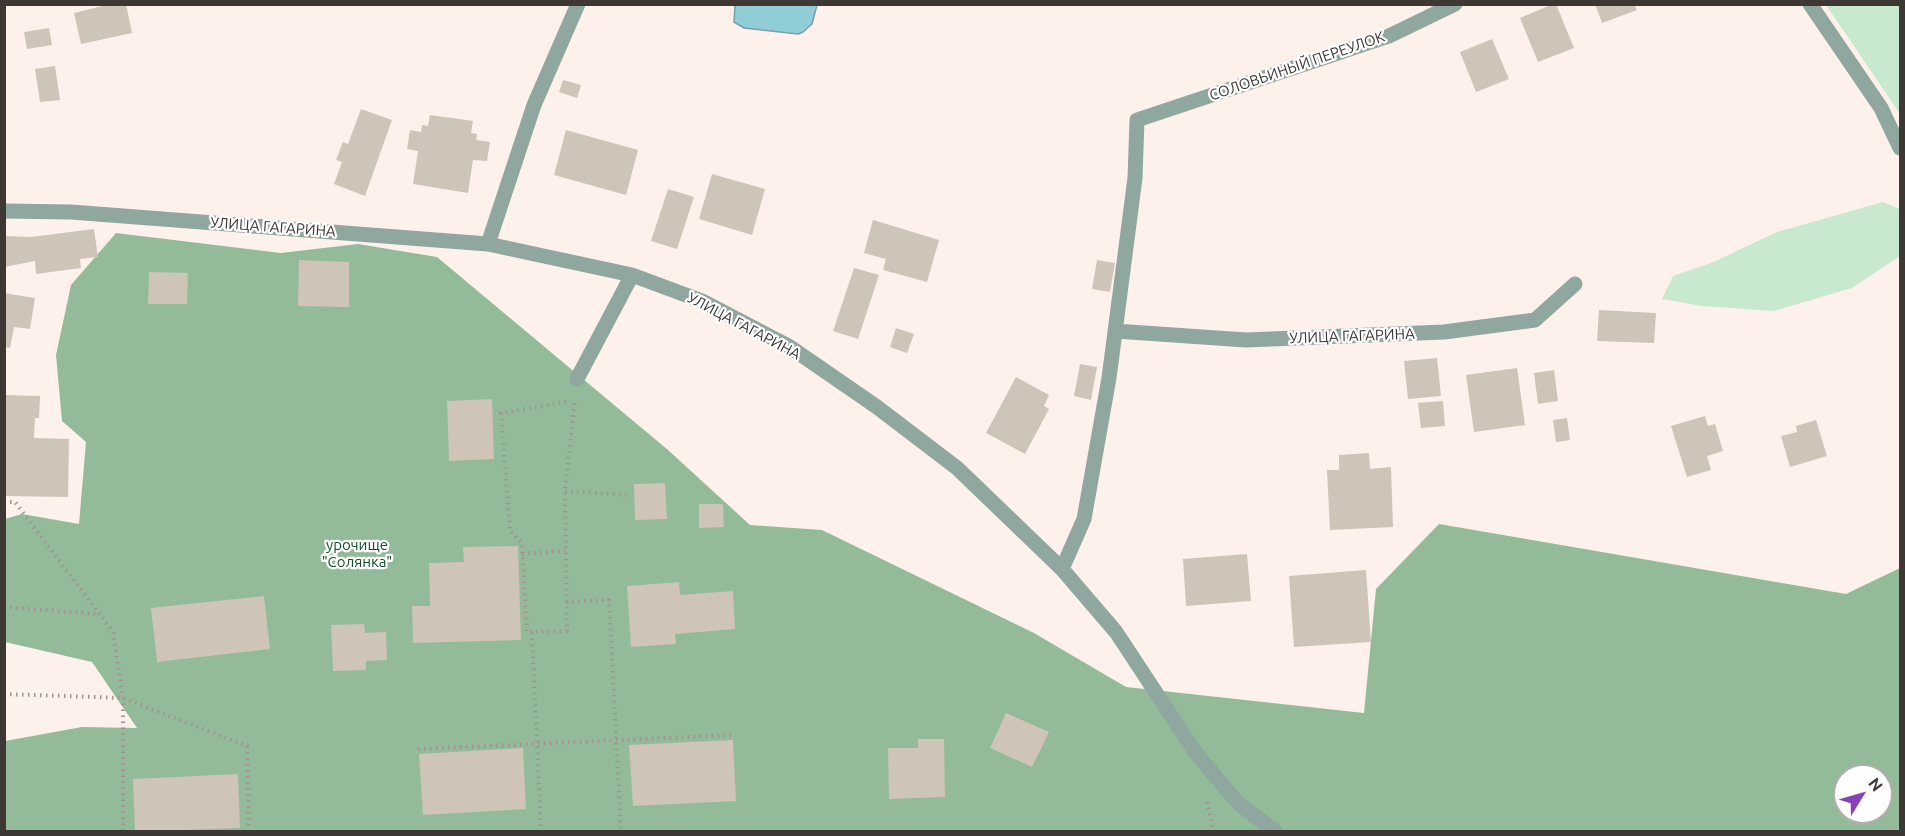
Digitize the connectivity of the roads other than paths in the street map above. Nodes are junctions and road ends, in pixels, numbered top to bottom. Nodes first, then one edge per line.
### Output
1 (578, 4) edge
2 (1455, 4) edge
3 (1810, 4) edge
4 (1900, 148) edge
5 (4, 211) edge
6 (488, 244) junction
7 (632, 275) junction
8 (1575, 284) dead end
9 (1115, 331) junction
10 (577, 379) road end
11 (1062, 569) junction
12 (1276, 831) edge

1 - 6 street
2 - 9 street, СОЛОВЬИНЫЙ ПЕРЕУЛОК
3 - 4 street
5 - 6 street, УЛИЦА ГАГАРИНА
6 - 7 street, УЛИЦА ГАГАРИНА
7 - 10 street
7 - 11 street, УЛИЦА ГАГАРИНА
8 - 9 street, УЛИЦА ГАГАРИНА
9 - 11 street
11 - 12 street, УЛИЦА ГАГАРИНА

